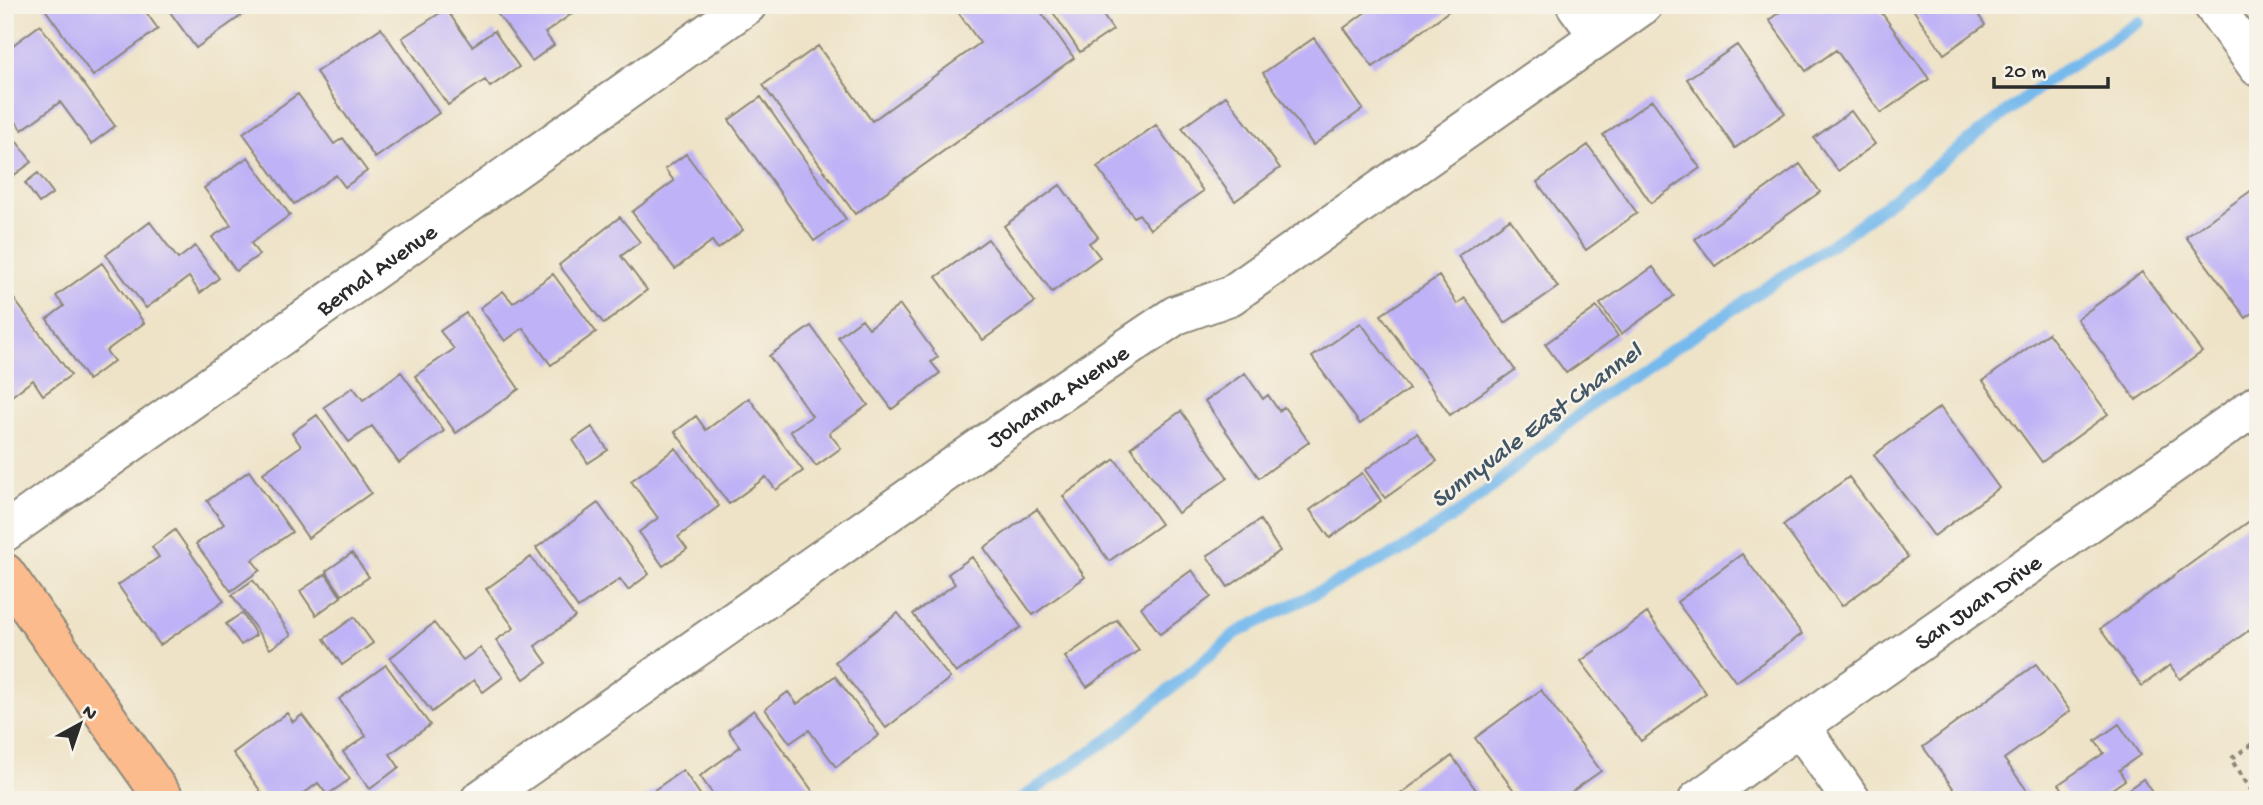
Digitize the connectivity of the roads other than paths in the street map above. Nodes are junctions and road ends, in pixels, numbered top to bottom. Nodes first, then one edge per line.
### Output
1 (747, 5) edge
2 (1576, 5) edge
3 (1643, 5) edge
4 (2213, 5) edge
5 (1599, 36) junction
6 (2258, 67) edge
7 (2258, 404) edge
8 (5, 532) edge
9 (5, 573) edge
10 (1800, 726) junction
11 (165, 800) edge
12 (480, 800) edge
13 (1698, 800) edge
14 (1851, 800) edge

1 - 8 street, Bernal Avenue
2 - 5 street
3 - 5 street, Johanna Avenue
4 - 6 street
5 - 12 street, Johanna Avenue
7 - 10 street, San Juan Drive
9 - 11 main road
10 - 13 street, San Juan Drive
10 - 14 street

